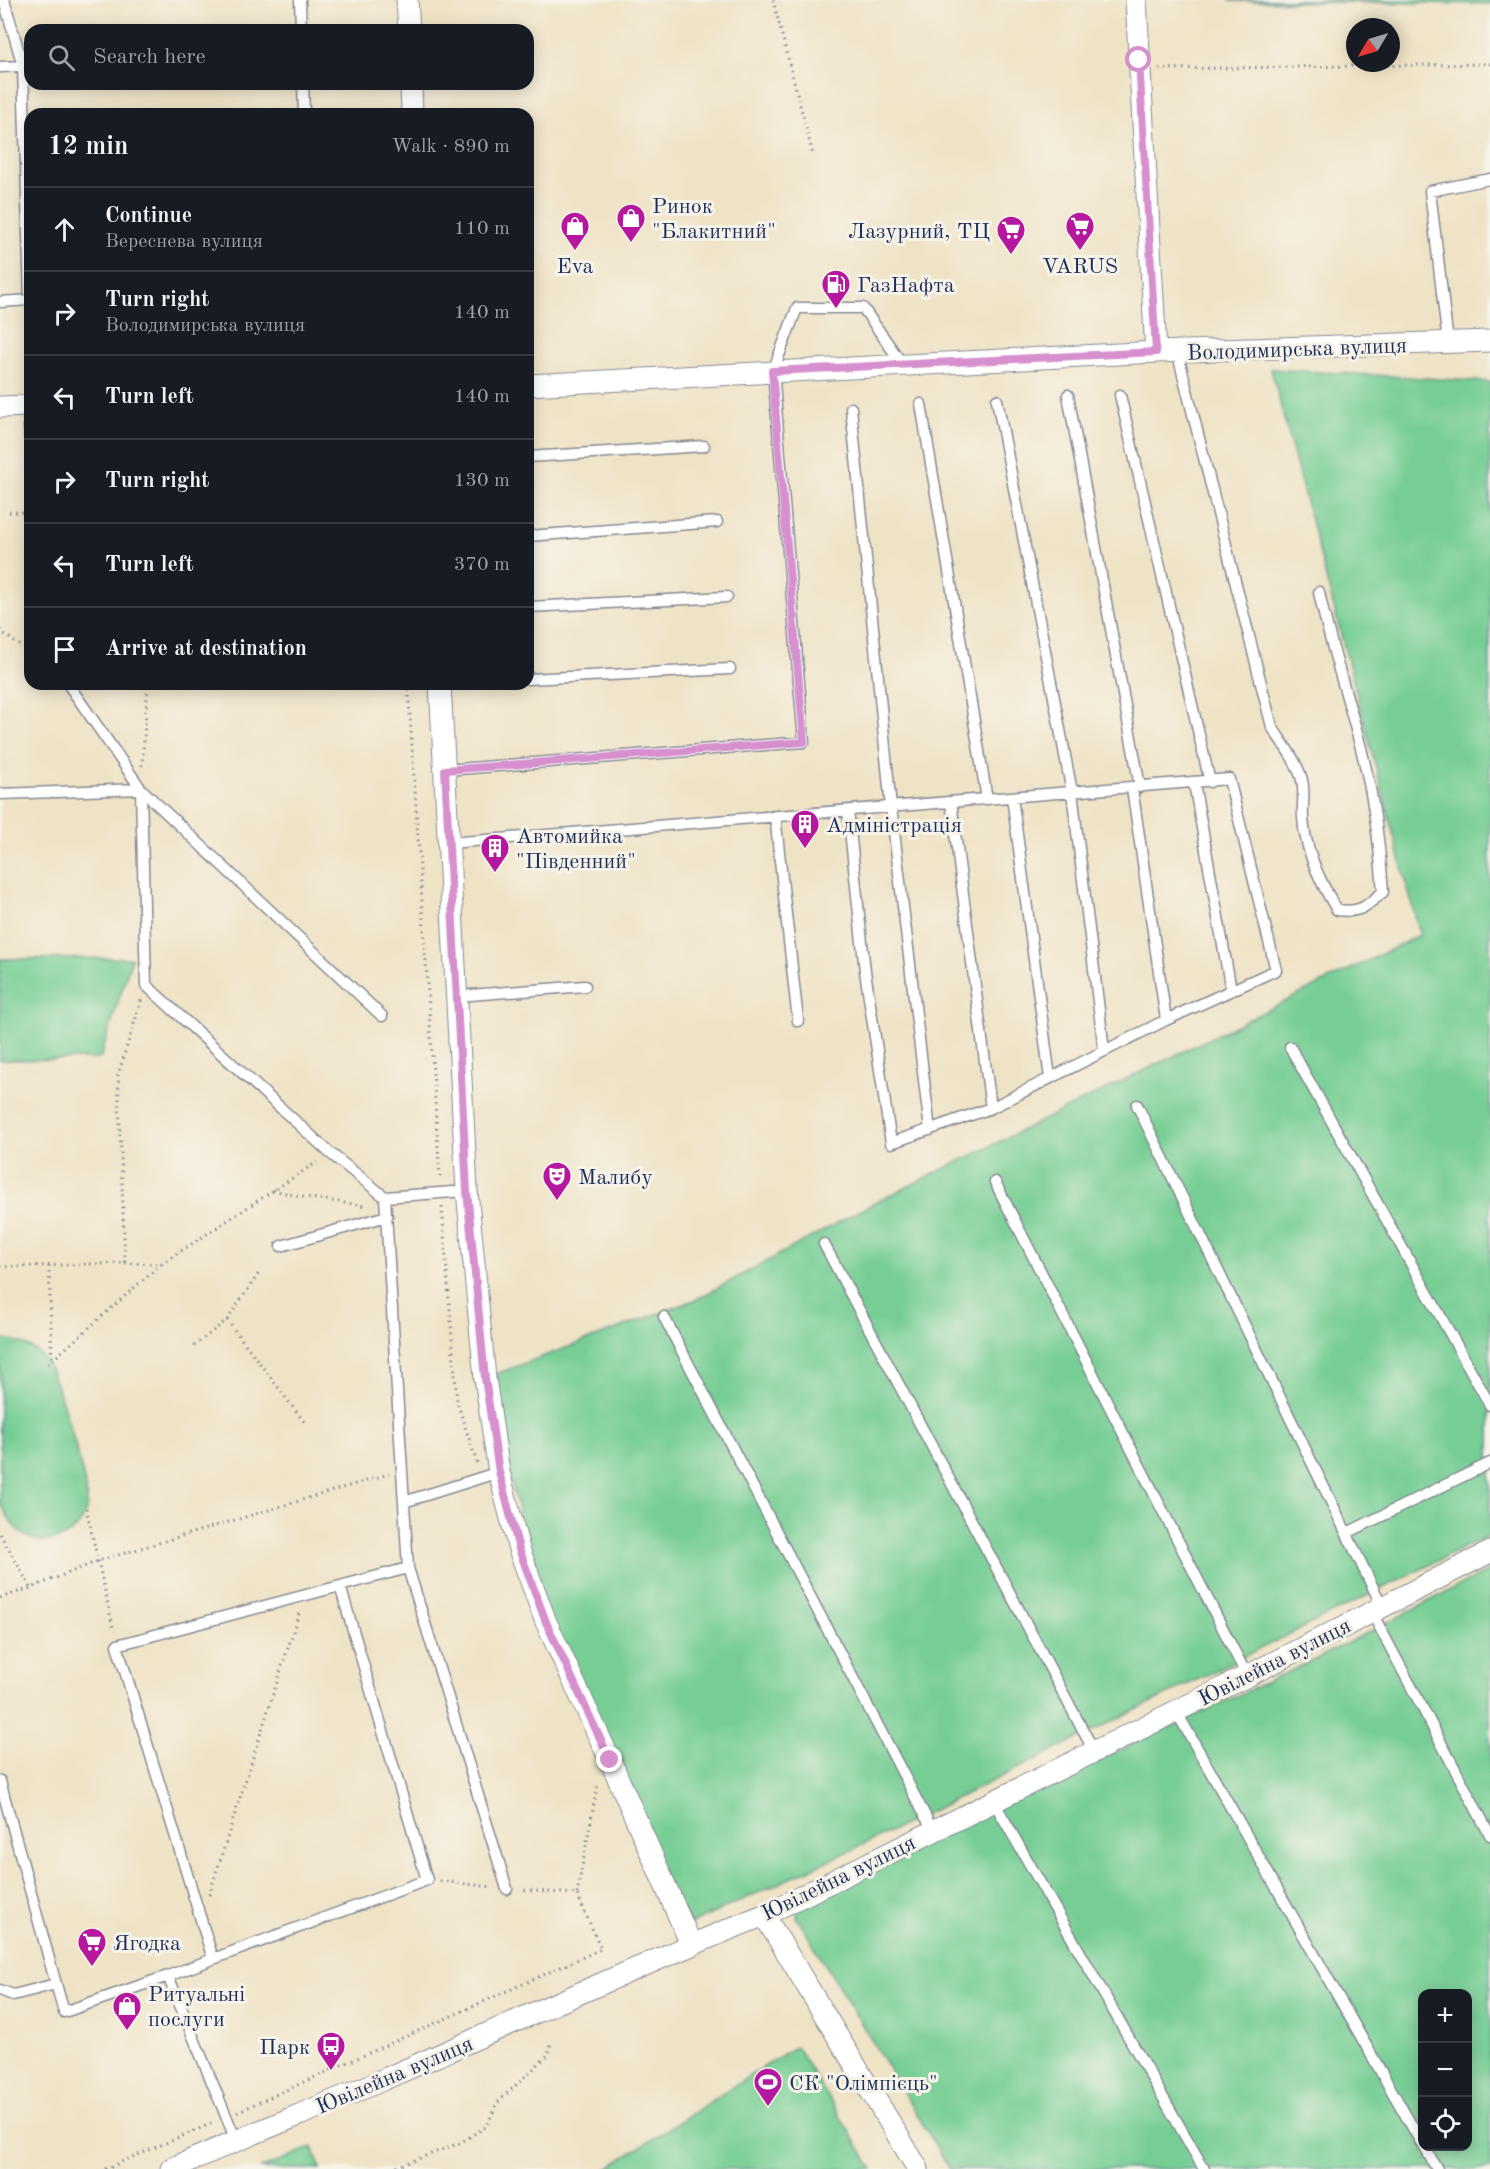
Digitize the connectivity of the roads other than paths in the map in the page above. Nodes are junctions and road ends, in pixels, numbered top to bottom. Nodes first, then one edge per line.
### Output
1 (4, 0) edge
2 (300, 0) edge
3 (407, 0) edge
4 (1136, 0) edge
5 (301, 24) edge
6 (408, 24) edge
7 (24, 57) edge
8 (24, 66) edge
9 (0, 67) edge
10 (27, 90) edge
11 (303, 90) edge
12 (411, 90) edge
13 (28, 108) edge
14 (304, 108) edge
15 (412, 108) edge
16 (1490, 179) edge
17 (24, 300) edge
18 (0, 302) edge
19 (1490, 341) edge
20 (1448, 343) junction
21 (1177, 351) junction
22 (1156, 352) junction
23 (903, 365) junction
24 (772, 371) junction
25 (534, 385) edge
26 (1068, 395) dead end
27 (1120, 395) dead end
28 (996, 400) dead end
29 (921, 404) dead end
30 (24, 406) edge
31 (0, 407) edge
32 (851, 408) dead end
33 (704, 446) dead end
34 (534, 457) edge
35 (717, 522) dead end
36 (534, 536) edge
37 (1319, 592) dead end
38 (727, 597) dead end
39 (534, 608) edge
40 (730, 669) dead end
41 (534, 680) edge
42 (72, 690) edge
43 (440, 690) edge
44 (445, 770) junction
45 (1210, 782) junction
46 (1194, 783) junction
47 (1136, 787) junction
48 (141, 789) junction
49 (1072, 792) junction
50 (0, 794) edge
51 (1012, 797) junction
52 (987, 799) junction
53 (951, 802) junction
54 (891, 807) junction
55 (848, 811) junction
56 (775, 816) junction
57 (449, 843) junction
58 (585, 986) dead end
59 (1231, 990) junction
60 (458, 996) junction
61 (382, 1016) dead end
62 (1166, 1020) junction
63 (798, 1021) dead end
64 (1290, 1047) dead end
65 (1104, 1050) junction
66 (1050, 1078) junction
67 (1137, 1105) dead end
68 (991, 1108) junction
69 (930, 1130) junction
70 (995, 1182) dead end
71 (467, 1191) junction
72 (386, 1197) junction
73 (387, 1213) junction
74 (824, 1244) dead end
75 (281, 1246) dead end
76 (664, 1317) dead end
77 (1490, 1405) edge
78 (1490, 1463) edge
79 (499, 1472) junction
80 (404, 1502) junction
81 (1347, 1533) junction
82 (1490, 1552) edge
83 (408, 1568) junction
84 (340, 1586) junction
85 (1377, 1608) junction
86 (1247, 1676) junction
87 (1176, 1711) junction
88 (1094, 1751) junction
89 (0, 1781) edge
90 (994, 1802) junction
91 (933, 1831) junction
92 (1490, 1835) edge
93 (507, 1889) road end
94 (764, 1915) junction
95 (692, 1944) junction
96 (213, 1959) junction
97 (168, 1976) junction
98 (56, 1984) junction
99 (0, 1990) edge
100 (1418, 2136) edge
101 (236, 2140) junction
102 (1426, 2151) edge
103 (171, 2169) edge
104 (918, 2169) edge
105 (1204, 2169) edge
106 (1437, 2169) edge

1 - 7 lane
2 - 5 lane
3 - 6 street
4 - 22 street
8 - 9 lane
10 - 13 lane
11 - 14 lane
12 - 15 street
16 - 20 lane
17 - 18 lane
19 - 20 street, Володимирська вулиця
20 - 21 street, Володимирська вулиця
21 - 22 street, Володимирська вулиця
21 - 37 lane
22 - 23 street, Володимирська вулиця
23 - 24 street, Володимирська вулиця
23 - 24 lane
24 - 25 street, Володимирська вулиця
24 - 44 lane
26 - 47 lane
27 - 45 lane
28 - 49 lane
29 - 52 lane
30 - 31 street
32 - 54 lane
33 - 34 lane
35 - 36 lane
38 - 39 lane
40 - 41 lane
42 - 48 lane
43 - 44 street
44 - 57 street
45 - 46 lane
45 - 59 lane
46 - 47 lane
46 - 59 lane
47 - 49 lane
47 - 62 lane
48 - 50 lane
48 - 61 lane
48 - 72 lane
49 - 51 lane
49 - 65 lane
51 - 52 lane
51 - 66 lane
52 - 53 lane
53 - 54 lane
53 - 68 lane
54 - 55 lane
54 - 69 lane
55 - 56 lane
55 - 69 lane
56 - 57 lane
56 - 63 lane
57 - 60 street
58 - 60 lane
59 - 62 lane
60 - 71 street
62 - 65 lane
64 - 77 lane
65 - 66 lane
66 - 68 lane
67 - 81 lane
68 - 69 lane
70 - 86 lane
71 - 72 lane
71 - 79 street
72 - 73 lane
73 - 75 lane
73 - 80 lane
74 - 88 lane
76 - 91 lane
78 - 81 lane
79 - 80 lane
79 - 95 street
80 - 83 lane
81 - 85 lane
82 - 85 street, Ювілейна вулиця
83 - 84 lane
83 - 93 lane
84 - 96 lane
84 - 96 lane
85 - 86 street, Ювілейна вулиця
85 - 92 lane
86 - 87 street, Ювілейна вулиця
87 - 88 street, Ювілейна вулиця
87 - 100 lane
88 - 90 street, Ювілейна вулиця
89 - 98 lane
90 - 91 street, Ювілейна вулиця
90 - 105 lane
91 - 94 street, Ювілейна вулиця
94 - 95 street, Ювілейна вулиця
94 - 104 street
95 - 101 street, Ювілейна вулиця
96 - 97 lane
97 - 98 lane
97 - 101 lane
98 - 99 lane
101 - 103 street, Ювілейна вулиця
102 - 106 lane

